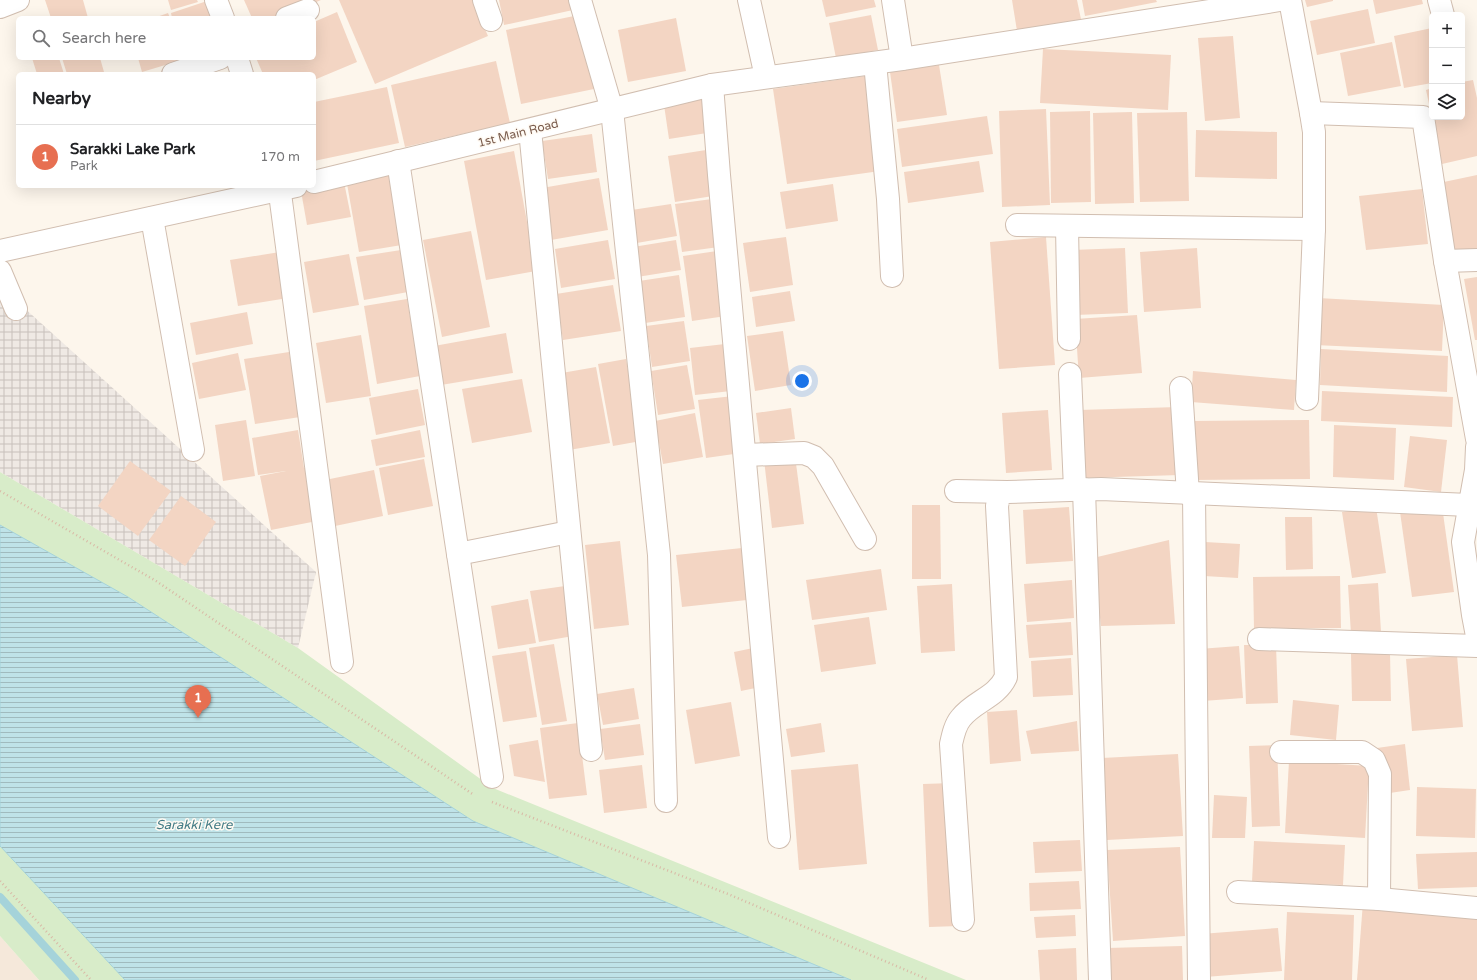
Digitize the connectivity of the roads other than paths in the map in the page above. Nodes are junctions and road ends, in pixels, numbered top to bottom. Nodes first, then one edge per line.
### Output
1 (18, 0) edge
2 (216, 0) edge
3 (580, 0) edge
4 (749, 0) edge
5 (892, 0) edge
6 (1280, 0) edge
7 (1290, 0) edge
8 (1439, 0) edge
9 (0, 7) edge
10 (308, 10) dead end
11 (1442, 12) edge
12 (222, 16) edge
13 (292, 16) edge
14 (902, 59) junction
15 (214, 60) edge
16 (238, 60) edge
17 (875, 62) junction
18 (179, 72) edge
19 (241, 72) edge
20 (766, 77) junction
21 (712, 85) junction
22 (612, 110) junction
23 (1311, 113) junction
24 (530, 130) junction
25 (398, 161) junction
26 (316, 182) edge
27 (281, 188) edge
28 (285, 188) edge
29 (152, 218) junction
30 (1016, 225) dead end
31 (1067, 226) junction
32 (1314, 228) junction
33 (0, 251) edge
34 (1477, 260) edge
35 (1445, 261) junction
36 (0, 271) edge
37 (892, 276) dead end
38 (16, 308) dead end
39 (1069, 339) dead end
40 (1070, 374) dead end
41 (1180, 388) dead end
42 (1307, 399) dead end
43 (1477, 439) edge
44 (1477, 447) edge
45 (193, 450) dead end
46 (745, 455) junction
47 (1079, 489) junction
48 (956, 491) dead end
49 (1007, 492) junction
50 (1191, 494) junction
51 (1469, 505) junction
52 (569, 532) junction
53 (865, 538) dead end
54 (1470, 541) edge
55 (458, 554) junction
56 (1476, 622) edge
57 (1259, 639) dead end
58 (1477, 646) edge
59 (342, 662) dead end
60 (591, 750) dead end
61 (1281, 752) dead end
62 (492, 777) dead end
63 (666, 801) dead end
64 (779, 837) dead end
65 (1238, 892) dead end
66 (1379, 899) junction
67 (1477, 908) edge
68 (963, 920) dead end
69 (1100, 980) edge
70 (1199, 980) edge

1 - 9 street
2 - 12 street
3 - 22 street
4 - 20 street
5 - 14 street
6 - 14 street, 1st Main Road
7 - 23 street
8 - 11 street
10 - 13 street
14 - 17 street, 1st Main Road
15 - 18 street
16 - 19 street
17 - 20 street, 1st Main Road
17 - 37 street
20 - 21 street, 1st Main Road
21 - 22 street, 1st Main Road
21 - 46 street
22 - 24 street, 1st Main Road
22 - 63 street
23 - 32 street
23 - 35 street
24 - 25 street, 1st Main Road
24 - 52 street
25 - 26 street, 1st Main Road
25 - 55 street
27 - 29 street
28 - 59 street
29 - 33 street
29 - 45 street
30 - 31 street
31 - 32 street
31 - 39 street
32 - 42 street
34 - 35 street
35 - 43 street
36 - 38 street
40 - 47 street
41 - 50 street
44 - 51 street
46 - 53 street
46 - 64 street
47 - 49 street
47 - 50 street
47 - 69 street
48 - 49 street
49 - 68 street
50 - 51 street
50 - 70 street
51 - 54 street
52 - 55 street
52 - 60 street
54 - 56 street
55 - 62 street
57 - 58 street
61 - 66 street
65 - 66 street
66 - 67 street

